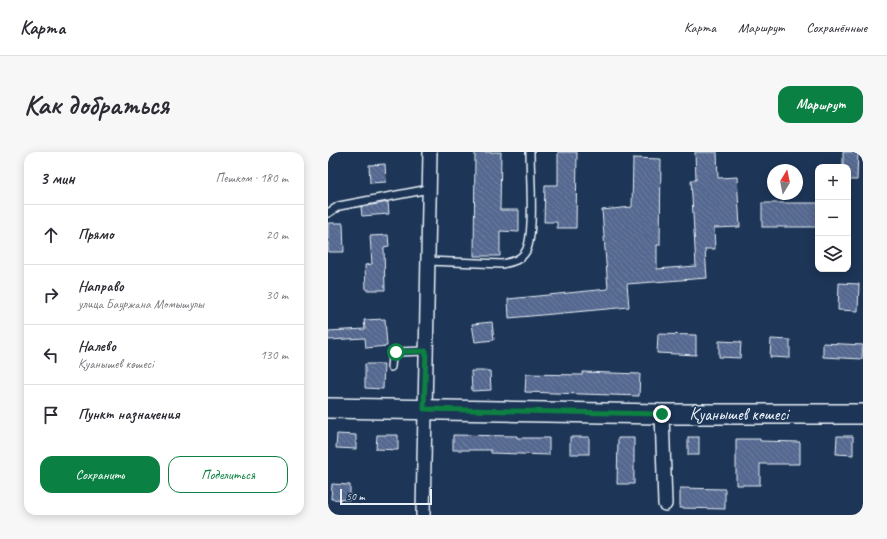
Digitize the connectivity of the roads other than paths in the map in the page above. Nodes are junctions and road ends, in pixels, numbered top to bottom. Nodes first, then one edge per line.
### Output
1 (430, 152) edge
2 (530, 152) edge
3 (429, 189) junction
4 (328, 213) edge
5 (428, 261) junction
6 (426, 351) junction
7 (391, 367) dead end
8 (328, 408) edge
9 (424, 409) junction
10 (662, 414) junction
11 (863, 414) edge
12 (665, 504) dead end
13 (423, 515) edge

1 - 3 street
2 - 5 lane
3 - 4 lane
3 - 5 street
5 - 6 street
6 - 7 lane
6 - 9 street
8 - 9 street, Қуанышев көшесі
9 - 10 street, Қуанышев көшесі
9 - 13 street
10 - 11 street, Қуанышев көшесі
10 - 12 street

